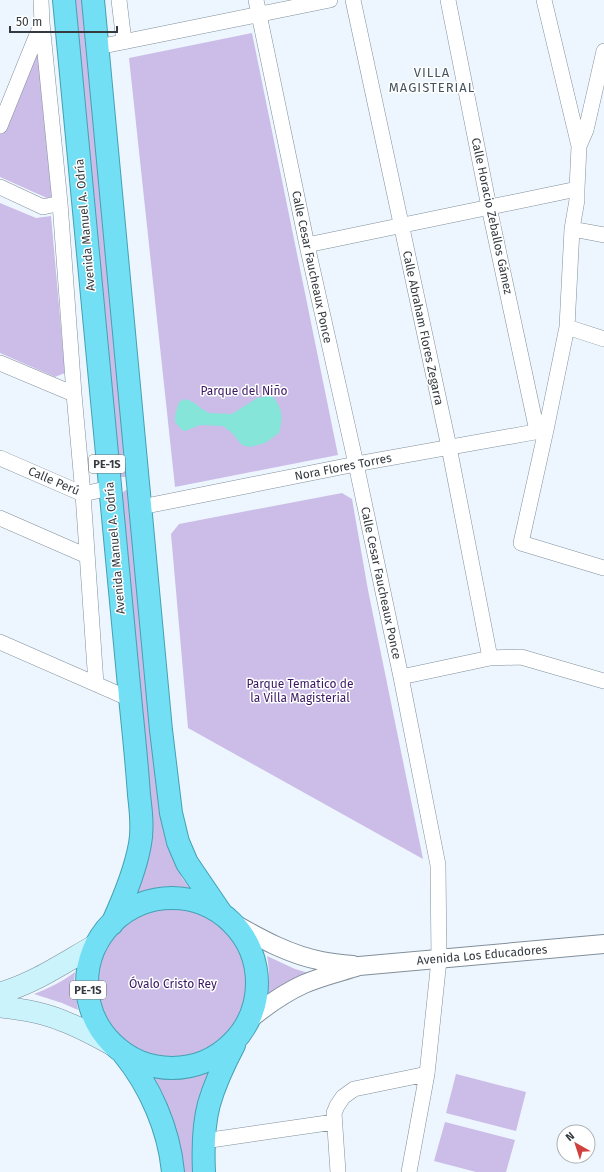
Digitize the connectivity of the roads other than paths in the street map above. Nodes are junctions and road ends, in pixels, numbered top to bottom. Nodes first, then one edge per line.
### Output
1 (41, 0) edge
2 (64, 0) edge
3 (93, 0) edge
4 (119, 0) edge
5 (330, 0) edge
6 (353, 0) edge
7 (448, 0) edge
8 (544, 0) edge
9 (257, 7) edge
10 (42, 23) junction
11 (124, 42) junction
12 (98, 47) junction
13 (604, 51) edge
14 (0, 126) edge
15 (580, 146) junction
16 (0, 187) edge
17 (577, 189) junction
18 (60, 203) junction
19 (489, 207) junction
20 (401, 225) junction
21 (572, 229) junction
22 (604, 236) edge
23 (307, 245) junction
24 (567, 327) junction
25 (604, 338) edge
26 (0, 363) edge
27 (74, 394) junction
28 (542, 430) junction
29 (449, 447) junction
30 (0, 458) edge
31 (356, 464) junction
32 (138, 484) junction
33 (110, 488) junction
34 (83, 494) junction
35 (140, 507) junction
36 (0, 518) edge
37 (87, 556) junction
38 (604, 568) edge
39 (0, 642) edge
40 (490, 658) junction
41 (401, 677) junction
42 (604, 681) edge
43 (96, 684) junction
44 (130, 699) junction
45 (227, 918) junction
46 (112, 924) junction
47 (97, 944) junction
48 (604, 944) edge
49 (438, 960) junction
50 (359, 966) junction
51 (0, 993) edge
52 (0, 1006) edge
53 (250, 1019) junction
54 (237, 1038) junction
55 (119, 1050) junction
56 (427, 1074) junction
57 (334, 1122) junction
58 (204, 1141) junction
59 (173, 1172) edge
60 (204, 1172) edge
61 (338, 1172) edge
62 (409, 1172) edge

1 - 10 street, Avenida Manuel A. Odría
2 - 33 highway, Avenida Manuel A. Odría / PE-1S
3 - 12 highway, PE-1S
4 - 11 street
5 - 9 street
6 - 20 street, Calle Abraham Flores Zegarra
7 - 19 street, Calle Horacio Zeballos Gámez
8 - 15 street
9 - 11 street
9 - 23 street, Calle Cesar Faucheaux Ponce
10 - 14 street
10 - 18 street, Avenida Manuel A. Odría
11 - 12 street
12 - 32 highway, PE-1S
13 - 15 street
15 - 17 street
16 - 18 street
17 - 19 street
17 - 21 street
18 - 27 street, Avenida Manuel A. Odría
19 - 20 street
19 - 28 street, Calle Horacio Zeballos Gámez
20 - 23 street
20 - 29 street, Calle Abraham Flores Zegarra
21 - 22 street
21 - 24 street
23 - 31 street, Calle Cesar Faucheaux Ponce
24 - 25 street
24 - 28 street
26 - 27 street
27 - 34 street, Avenida Manuel A. Odría
28 - 29 street, Nora Flores Torres
28 - 38 street
29 - 31 street, Nora Flores Torres
29 - 40 street, Calle Abraham Flores Zegarra
30 - 34 street, Calle Perú
31 - 35 street, Nora Flores Torres
31 - 41 street, Calle Cesar Faucheaux Ponce
32 - 33 highway
32 - 35 highway, PE-1S
33 - 34 street, Calle Perú
33 - 44 highway, Avenida Manuel A. Odría / PE-1S
34 - 37 street, Avenida Manuel A. Odría
35 - 45 highway, PE-1S
36 - 37 street
37 - 43 street, Avenida Manuel A. Odría
39 - 43 street
40 - 41 street
40 - 42 street
41 - 49 street, Calle Cesar Faucheaux Ponce
43 - 44 street
44 - 46 highway, Avenida Manuel A. Odría / PE-1S
45 - 46 highway, PE-1S
45 - 50 street, Avenida Los Educadores
45 - 53 highway, PE-1S
46 - 47 highway, PE-1S
47 - 51 main road
47 - 55 highway, PE-1S
48 - 49 street, Avenida Los Educadores
49 - 50 street, Avenida Los Educadores
49 - 56 street, Calle Cesar Faucheaux Ponce
50 - 53 street, Avenida Los Educadores
52 - 55 main road
53 - 54 highway, PE-1S
54 - 55 highway, PE-1S
54 - 58 highway, PE-1S
55 - 59 highway, PE-1S
56 - 57 street
56 - 62 street, Calle Cesar Faucheaux Ponce
57 - 58 street
57 - 61 street
58 - 60 highway, PE-1S

